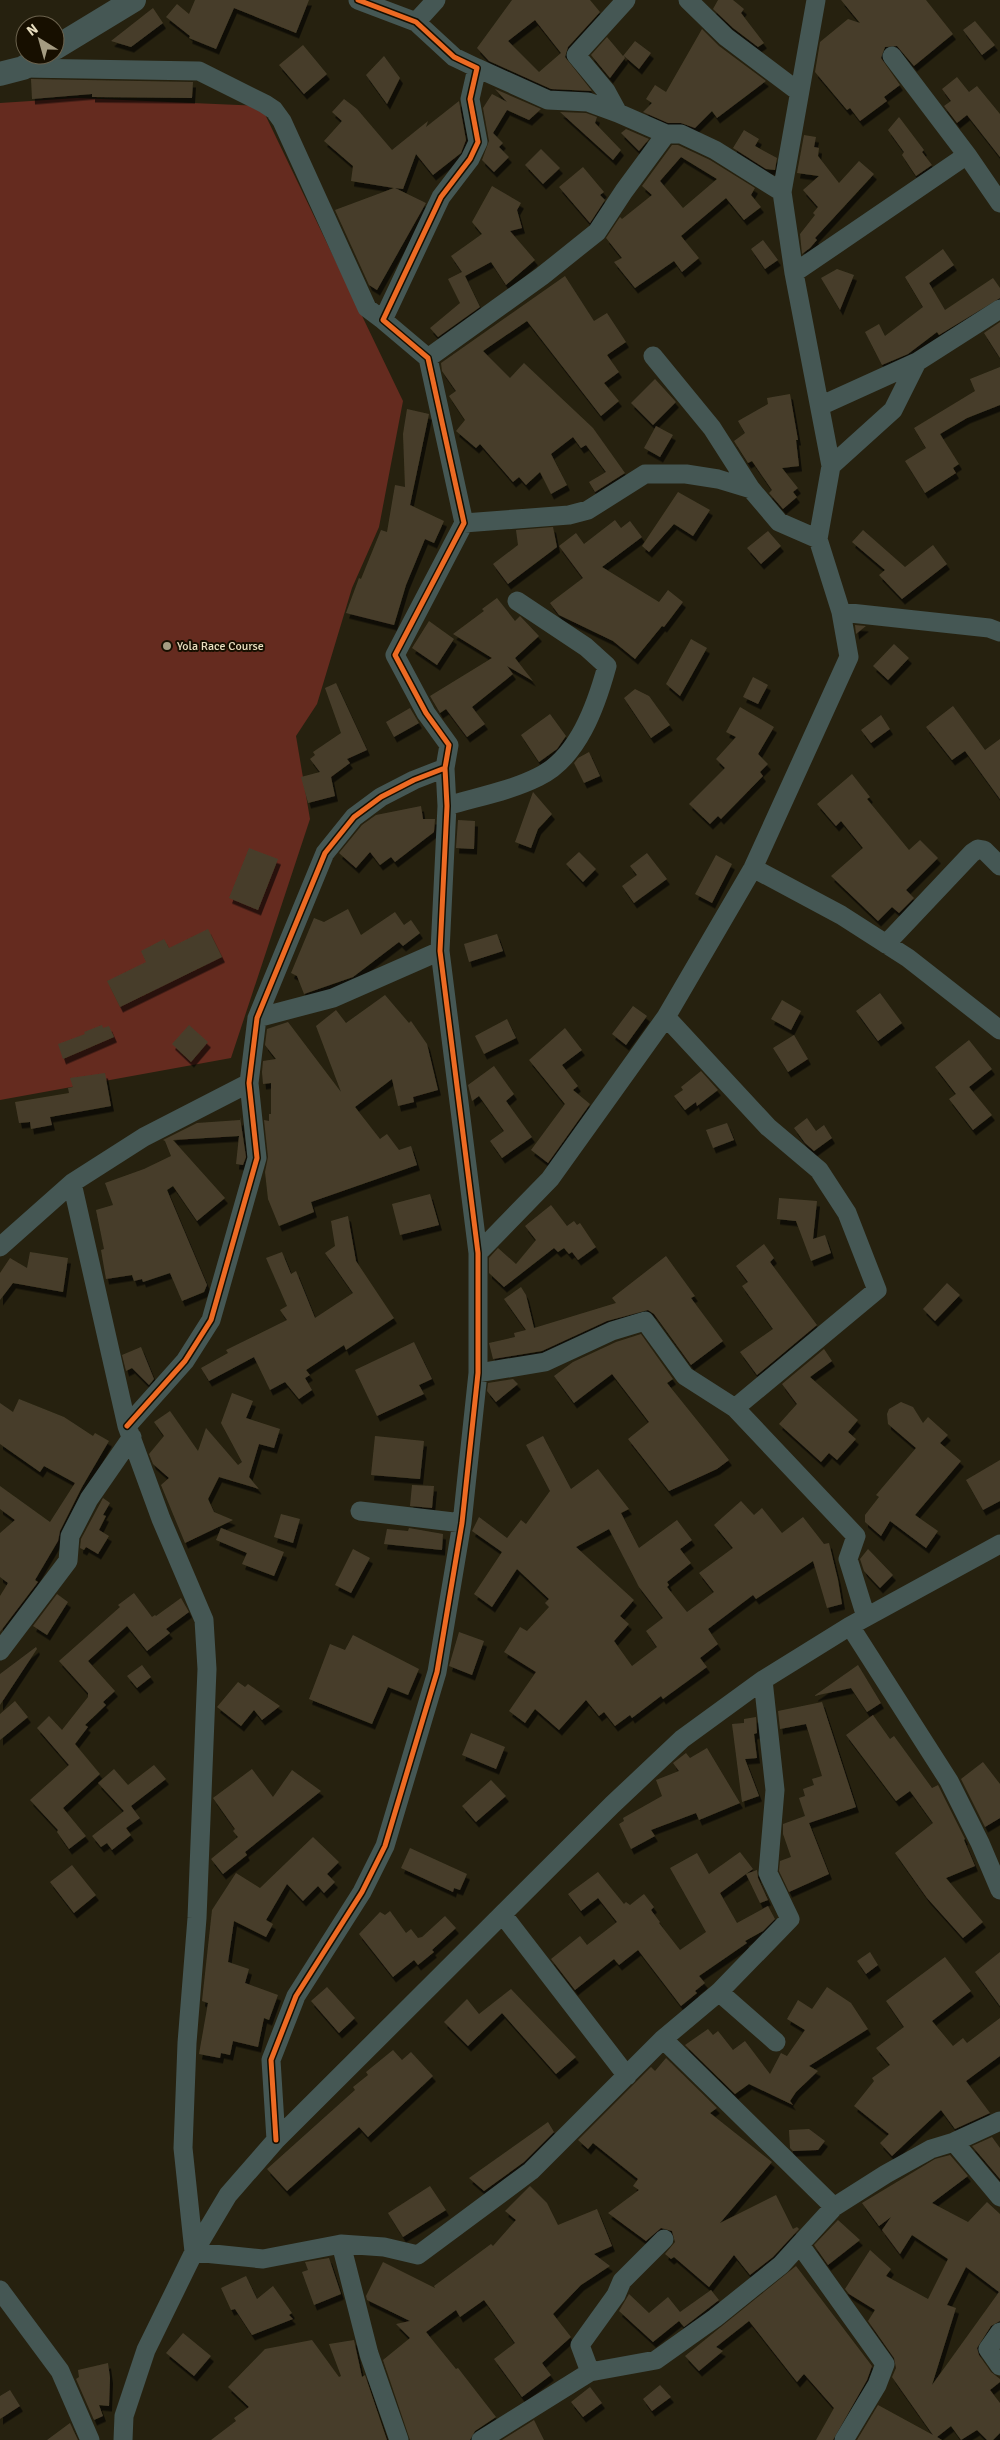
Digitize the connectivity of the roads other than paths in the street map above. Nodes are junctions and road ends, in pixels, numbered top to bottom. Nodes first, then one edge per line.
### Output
1 (134, 0) edge
2 (358, 0) edge
3 (436, 0) edge
4 (626, 0) edge
5 (688, 0) edge
6 (816, 0) edge
7 (416, 22) junction
8 (65, 42) edge
9 (892, 56) dead end
10 (28, 65) edge
11 (23, 68) junction
12 (477, 68) junction
13 (0, 74) edge
14 (799, 92) junction
15 (618, 113) junction
16 (666, 134) junction
17 (967, 155) junction
18 (782, 192) junction
19 (1000, 203) edge
20 (794, 273) junction
21 (1000, 309) edge
22 (383, 320) junction
23 (653, 356) dead end
24 (428, 358) junction
25 (917, 362) junction
26 (820, 406) junction
27 (831, 466) junction
28 (750, 489) junction
29 (464, 523) junction
30 (818, 539) junction
31 (517, 601) dead end
32 (841, 612) junction
33 (1000, 632) edge
34 (445, 768) junction
35 (447, 806) junction
36 (1000, 866) edge
37 (753, 868) junction
38 (886, 944) junction
39 (440, 951) junction
40 (666, 1017) junction
41 (257, 1018) junction
42 (1000, 1030) edge
43 (250, 1083) junction
44 (72, 1183) junction
45 (0, 1247) edge
46 (478, 1253) junction
47 (478, 1374) junction
48 (735, 1408) junction
49 (130, 1432) junction
50 (360, 1511) dead end
51 (462, 1523) junction
52 (1000, 1544) edge
53 (858, 1622) junction
54 (0, 1650) edge
55 (764, 1680) junction
56 (1000, 1890) edge
57 (503, 1915) junction
58 (719, 1992) junction
59 (663, 2039) junction
60 (776, 2042) dead end
61 (627, 2076) junction
62 (1000, 2121) edge
63 (276, 2140) junction
64 (954, 2142) junction
65 (1000, 2197) edge
66 (834, 2207) junction
67 (664, 2239) dead end
68 (341, 2244) junction
69 (800, 2245) junction
70 (194, 2252) junction
71 (0, 2290) edge
72 (1000, 2332) edge
73 (1000, 2366) edge
74 (590, 2372) junction
75 (90, 2440) edge
76 (123, 2440) edge
77 (399, 2440) edge
78 (481, 2440) edge
79 (844, 2440) edge

1 - 8 street
2 - 7 street
3 - 7 street
4 - 15 street
5 - 14 street
6 - 14 street
7 - 12 street
9 - 17 street
10 - 11 street
11 - 13 street
11 - 22 street
12 - 15 street
12 - 22 street
14 - 18 street
15 - 16 street
16 - 18 street
16 - 24 street
17 - 19 street
17 - 20 street
18 - 20 street
20 - 26 street
21 - 25 street
22 - 24 street
23 - 28 street
24 - 29 street
25 - 26 street
25 - 27 street
26 - 27 street
27 - 30 street
28 - 29 street
28 - 30 street
29 - 34 street
30 - 32 street
31 - 35 street
32 - 33 street
32 - 37 street
34 - 35 street
34 - 41 street
35 - 39 street
36 - 38 street
37 - 38 street
37 - 40 street
38 - 42 street
39 - 41 street
39 - 46 street
40 - 46 street
40 - 48 street
41 - 43 street
43 - 44 street
43 - 49 street
44 - 45 street
44 - 49 street
46 - 47 street
47 - 48 street
47 - 51 street
48 - 53 street
49 - 54 street
49 - 70 street
50 - 51 street
51 - 63 street
52 - 53 street
53 - 55 street
53 - 56 street
55 - 57 street
55 - 58 street
57 - 61 street
57 - 63 street
58 - 59 street
58 - 60 street
59 - 61 street
59 - 66 street
61 - 68 street
62 - 64 street
63 - 70 street
64 - 65 street
64 - 66 street
66 - 69 street
67 - 74 street
68 - 70 street
68 - 77 street
69 - 74 street
69 - 79 street
70 - 76 street
71 - 75 street
72 - 73 street
74 - 78 street

